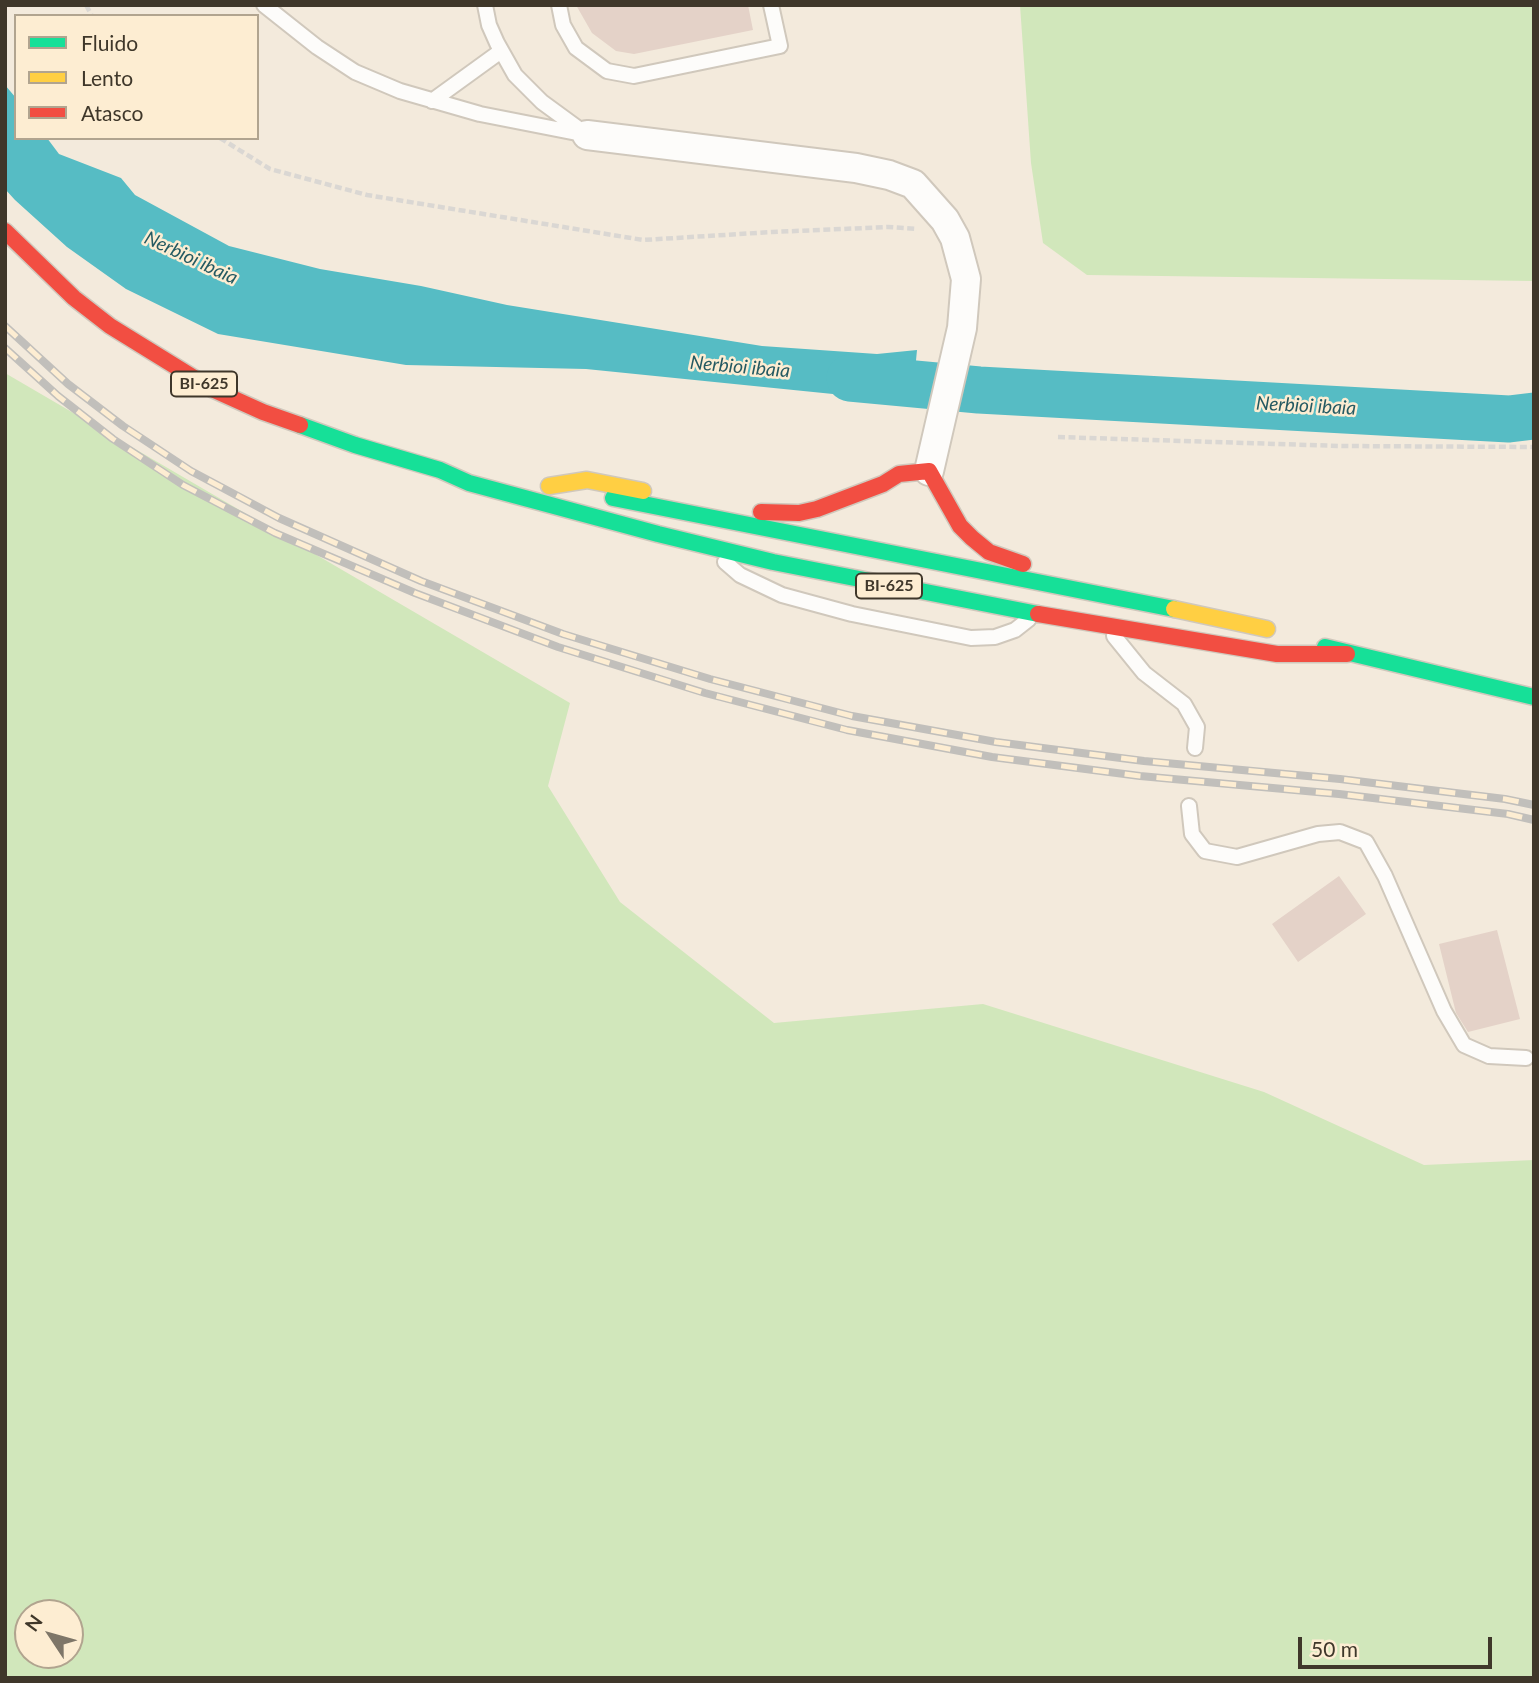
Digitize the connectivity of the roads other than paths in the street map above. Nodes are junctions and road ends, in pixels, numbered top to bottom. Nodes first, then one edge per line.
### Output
1 (264, 5) edge
2 (485, 5) edge
3 (559, 5) edge
4 (772, 5) edge
5 (501, 51) junction
6 (432, 101) junction
7 (587, 135) junction
8 (5, 231) edge
9 (440, 470) junction
10 (929, 471) junction
11 (513, 478) dead end
12 (883, 484) junction
13 (944, 499) junction
14 (873, 503) dead end
15 (942, 523) dead end
16 (658, 534) junction
17 (878, 534) dead end
18 (930, 544) dead end
19 (705, 546) junction
20 (886, 551) junction
21 (908, 561) junction
22 (1036, 614) junction
23 (1216, 617) junction
24 (1089, 624) junction
25 (1107, 627) junction
26 (1347, 654) junction
27 (1534, 697) edge
28 (1195, 748) dead end
29 (1189, 806) dead end
30 (1526, 1058) dead end

1 - 6 lane
2 - 5 lane
3 - 4 lane
5 - 6 lane
5 - 7 lane
6 - 7 lane
7 - 10 street
8 - 9 main road, BI-625
9 - 11 main road
9 - 16 main road, BI-625
10 - 12 main road
10 - 13 main road
12 - 14 main road
12 - 20 main road
13 - 15 main road
13 - 23 main road
16 - 19 main road, BI-625
16 - 21 main road
17 - 20 main road
18 - 21 main road
19 - 22 main road, BI-625
19 - 22 lane
20 - 21 main road
21 - 23 main road
21 - 24 main road
22 - 24 main road, BI-625
23 - 26 main road
24 - 25 main road, BI-625
25 - 26 main road, BI-625
25 - 28 lane
26 - 27 main road, BI-625
29 - 30 lane

